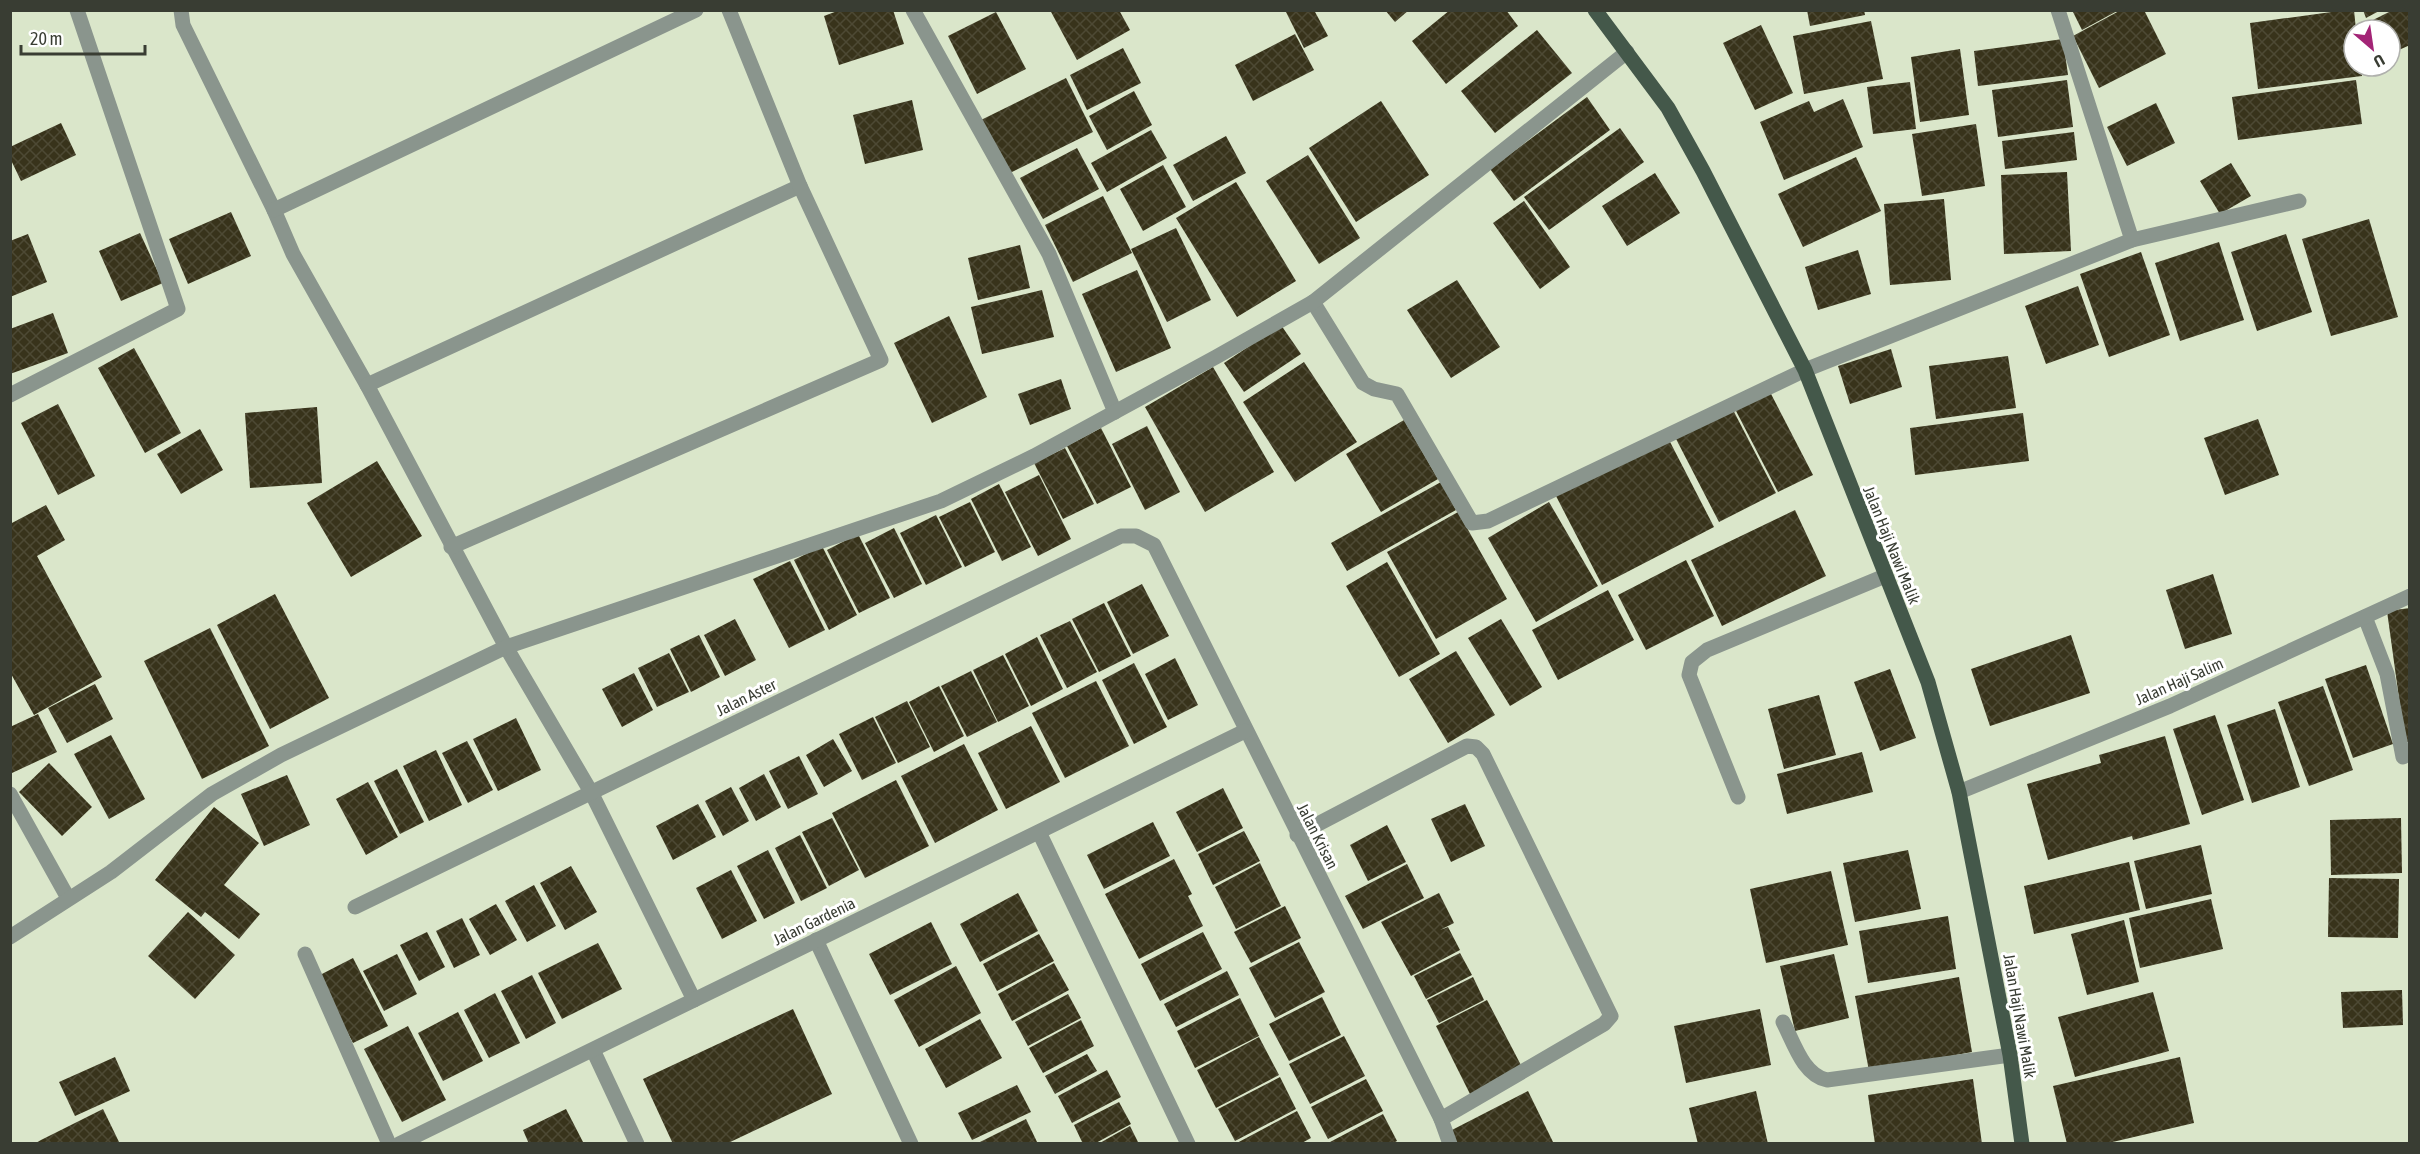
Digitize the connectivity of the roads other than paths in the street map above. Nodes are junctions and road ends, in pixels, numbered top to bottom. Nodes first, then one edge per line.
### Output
1 (77, 10) edge
2 (181, 10) edge
3 (696, 10) edge
4 (729, 10) edge
5 (913, 10) edge
6 (1595, 10) edge
7 (2058, 10) edge
8 (1627, 52) junction
9 (800, 186) junction
10 (2299, 201) dead end
11 (274, 210) junction
12 (2133, 240) junction
13 (1313, 302) junction
14 (1805, 370) junction
15 (367, 385) junction
16 (10, 395) edge
17 (1115, 412) junction
18 (1154, 545) joint
19 (451, 547) junction
20 (1885, 576) junction
21 (2409, 596) edge
22 (2365, 617) junction
23 (506, 647) junction
24 (1245, 731) junction
25 (2403, 757) dead end
26 (591, 792) junction
27 (1959, 792) junction
28 (10, 794) edge
29 (1738, 796) dead end
30 (1039, 832) junction
31 (1297, 835) junction
32 (68, 898) junction
33 (355, 907) dead end
34 (10, 937) edge
35 (816, 940) junction
36 (305, 954) dead end
37 (694, 1000) junction
38 (1783, 1022) dead end
39 (593, 1050) junction
40 (2010, 1055) junction
41 (1441, 1119) junction
42 (389, 1143) edge
43 (399, 1143) edge
44 (637, 1143) edge
45 (911, 1143) edge
46 (1188, 1143) edge
47 (1450, 1143) edge
48 (2022, 1143) edge

1 - 16 street
2 - 11 street
3 - 11 street
4 - 9 street
5 - 17 street
6 - 8 main road, Jalan Haji Nawi Malik
7 - 12 street
8 - 13 street
8 - 14 main road, Jalan Haji Nawi Malik
9 - 15 street
9 - 19 street
10 - 12 street
11 - 15 street
12 - 14 street
13 - 14 street
13 - 17 street
14 - 20 main road, Jalan Haji Nawi Malik
15 - 19 street
17 - 23 street
18 - 24 street, Jalan Krisan
18 - 26 street, Jalan Aster
19 - 23 street
20 - 27 main road, Jalan Haji Nawi Malik
20 - 29 street
21 - 22 street, Jalan Haji Salim
22 - 25 street
22 - 27 street, Jalan Haji Salim
23 - 26 street
23 - 32 street
24 - 30 street, Jalan Gardenia
24 - 31 street, Jalan Krisan
26 - 33 street, Jalan Aster
26 - 37 street
27 - 40 main road, Jalan Haji Nawi Malik
28 - 32 street
30 - 35 street, Jalan Gardenia
30 - 46 street
31 - 41 street, Jalan Krisan
31 - 41 street
32 - 34 street
35 - 37 street, Jalan Gardenia
35 - 45 street
36 - 42 street
37 - 39 street, Jalan Gardenia
38 - 40 street
39 - 43 street, Jalan Gardenia
39 - 44 street
40 - 48 main road, Jalan Haji Nawi Malik
41 - 47 street, Jalan Krisan

